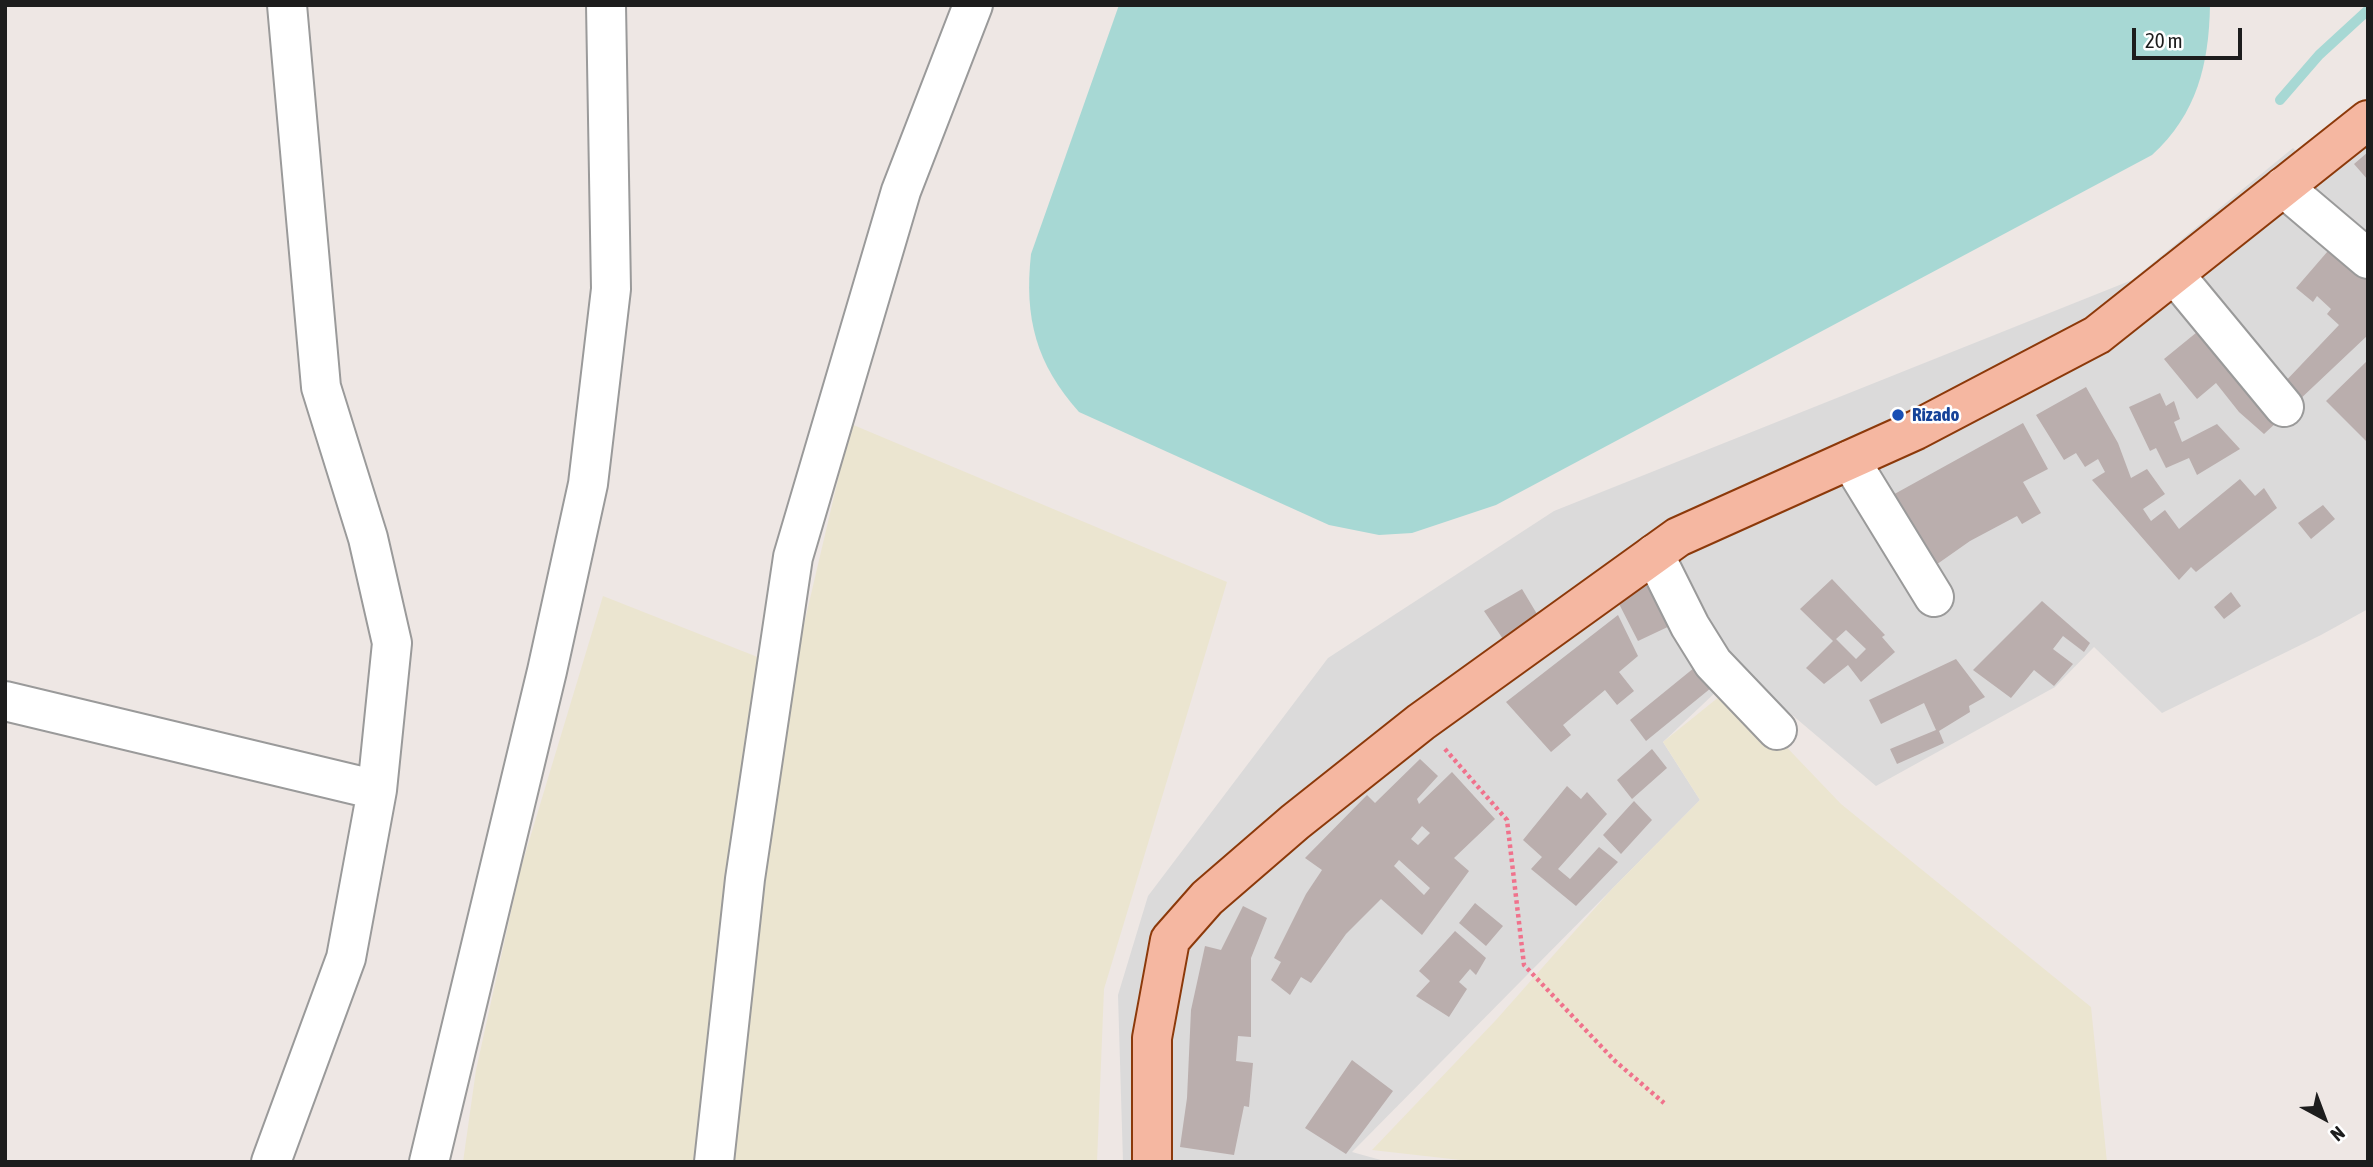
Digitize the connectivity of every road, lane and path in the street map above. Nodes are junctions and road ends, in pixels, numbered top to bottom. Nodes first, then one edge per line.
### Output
1 (287, 5) edge
2 (606, 5) edge
3 (973, 5) edge
4 (2368, 120) edge
5 (2283, 187) junction
6 (2368, 259) edge
7 (2174, 274) junction
8 (2284, 407) dead end
9 (1850, 460) junction
10 (1654, 554) junction
11 (1934, 597) dead end
12 (5, 701) edge
13 (1421, 722) junction
14 (1777, 730) dead end
15 (377, 790) junction
16 (1664, 1103) dead end
17 (271, 1162) edge
18 (429, 1162) edge
19 (714, 1162) edge
20 (1152, 1162) edge

1 - 15 street
2 - 18 street
3 - 19 street
4 - 5 main road
5 - 6 street
5 - 7 main road
7 - 8 street
7 - 9 main road
9 - 10 main road
9 - 11 street
10 - 13 main road
10 - 14 street
12 - 15 street
13 - 16 path
13 - 20 main road
15 - 17 street

